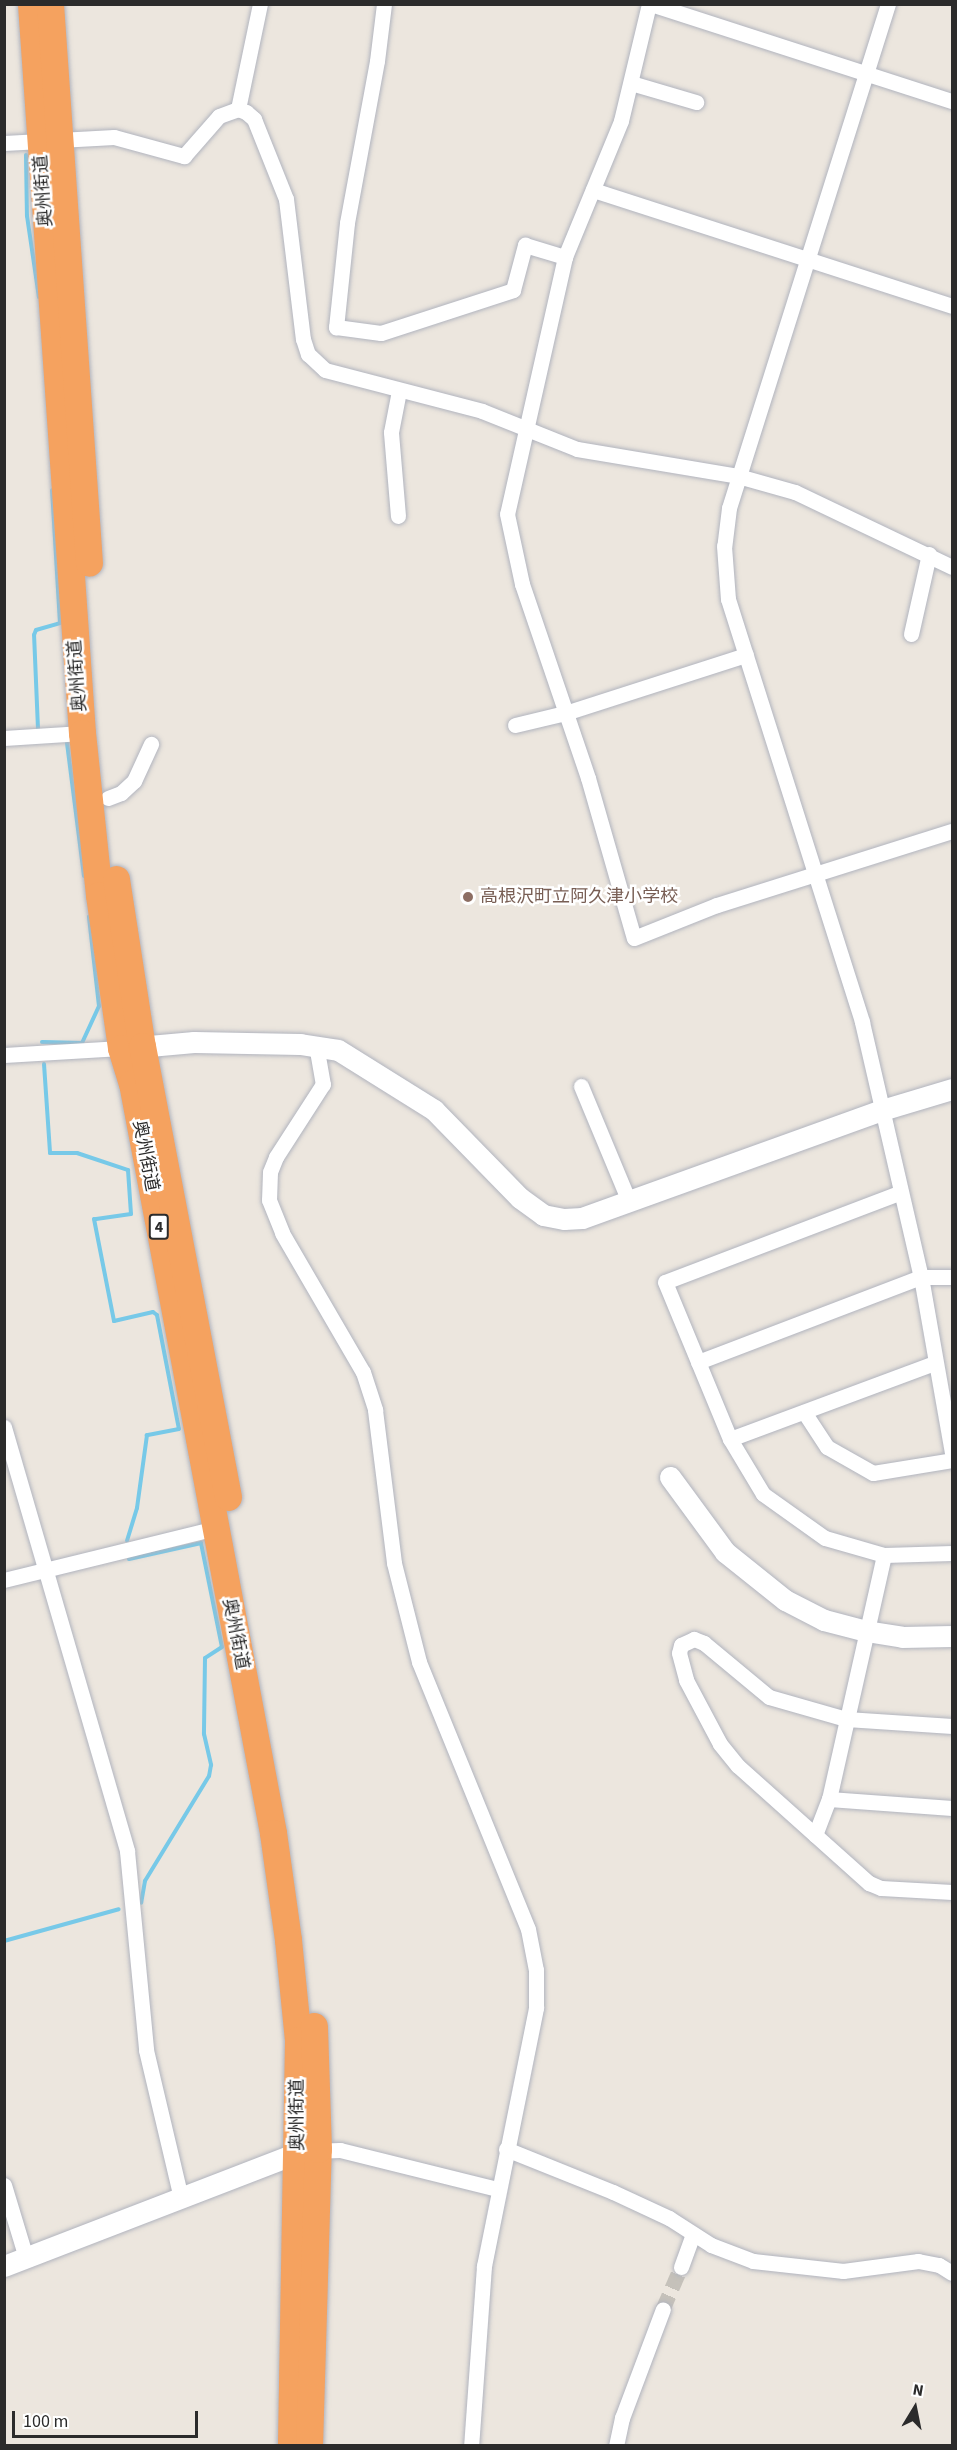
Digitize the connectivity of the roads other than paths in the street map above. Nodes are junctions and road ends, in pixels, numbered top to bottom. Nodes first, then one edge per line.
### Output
1 (31, 4) edge
2 (50, 4) edge
3 (260, 4) edge
4 (384, 4) edge
5 (650, 4) edge
6 (888, 4) edge
7 (868, 73) junction
8 (631, 83) junction
9 (952, 101) edge
10 (696, 102) dead end
11 (238, 109) junction
12 (50, 140) junction
13 (4, 143) edge
14 (593, 190) junction
15 (565, 257) junction
16 (808, 259) junction
17 (952, 306) edge
18 (399, 391) junction
19 (525, 429) junction
20 (738, 476) junction
21 (398, 516) dead end
22 (929, 554) junction
23 (952, 567) edge
24 (911, 634) dead end
25 (746, 655) junction
26 (565, 713) junction
27 (515, 725) dead end
28 (82, 733) junction
29 (4, 738) edge
30 (151, 744) dead end
31 (108, 798) junction
32 (952, 831) edge
33 (817, 876) junction
34 (316, 1045) junction
35 (132, 1047) junction
36 (4, 1055) edge
37 (581, 1086) dead end
38 (952, 1089) edge
39 (882, 1110) junction
40 (899, 1193) junction
41 (628, 1199) junction
42 (952, 1277) edge
43 (921, 1278) junction
44 (698, 1362) junction
45 (934, 1363) junction
46 (804, 1412) junction
47 (4, 1427) edge
48 (730, 1439) junction
49 (952, 1452) edge
50 (952, 1460) edge
51 (670, 1477) dead end
52 (215, 1528) junction
53 (952, 1553) edge
54 (884, 1555) junction
55 (44, 1568) junction
56 (4, 1580) edge
57 (866, 1631) junction
58 (952, 1636) edge
59 (846, 1719) junction
60 (952, 1726) edge
61 (829, 1799) junction
62 (952, 1808) edge
63 (815, 1835) junction
64 (952, 1892) edge
65 (506, 2149) junction
66 (308, 2151) junction
67 (4, 2185) edge
68 (498, 2189) junction
69 (182, 2198) junction
70 (693, 2234) junction
71 (26, 2258) junction
72 (4, 2266) edge
73 (681, 2267) tunnel mouth
74 (952, 2273) edge
75 (663, 2309) tunnel mouth
76 (291, 2445) edge
77 (309, 2445) edge
78 (471, 2445) edge
79 (616, 2445) edge

1 - 12 highway, 奥州街道 / 4
2 - 12 highway, 奥州街道 / 4
3 - 11 street
4 - 15 street
5 - 7 street
5 - 8 street
6 - 7 street
7 - 9 street
7 - 16 street
8 - 10 street
8 - 14 street
11 - 12 street
11 - 18 street
12 - 13 street
12 - 28 highway, 奥州街道 / 4
12 - 31 highway, 奥州街道 / 4
14 - 15 street
14 - 16 street
15 - 19 street
16 - 17 street
16 - 20 street
18 - 19 street
18 - 21 street
19 - 20 street
19 - 26 street
20 - 22 street
20 - 25 street
22 - 23 street
22 - 24 street
25 - 26 street
25 - 33 street
26 - 27 street
26 - 33 street
28 - 29 street
28 - 35 highway, 奥州街道 / 4
30 - 31 street
31 - 35 highway, 奥州街道 / 4
32 - 33 street
33 - 39 street
34 - 35 street
34 - 41 street
34 - 65 street
35 - 36 street
35 - 52 highway, 奥州街道 / 4
35 - 66 highway, 奥州街道 / 4
37 - 41 street
38 - 39 street
39 - 40 street
39 - 41 street
40 - 43 street
40 - 44 street
42 - 43 street
43 - 44 street
43 - 45 street
44 - 48 street
45 - 46 street
45 - 49 street
46 - 48 street
46 - 50 street
47 - 55 street
48 - 54 street
51 - 57 street
52 - 55 street
52 - 66 highway, 奥州街道 / 4
53 - 54 street
54 - 57 street
55 - 56 street
55 - 69 street
57 - 58 street
57 - 59 street
59 - 60 street
59 - 61 street
59 - 63 street
61 - 62 street
61 - 63 street
63 - 64 street
65 - 68 street
65 - 70 street
66 - 68 street
66 - 69 street
66 - 76 highway, 奥州街道 / 4
66 - 77 highway, 奥州街道 / 4
67 - 71 street
68 - 78 street
69 - 71 street
70 - 73 street
70 - 74 street
71 - 72 street
75 - 79 street

